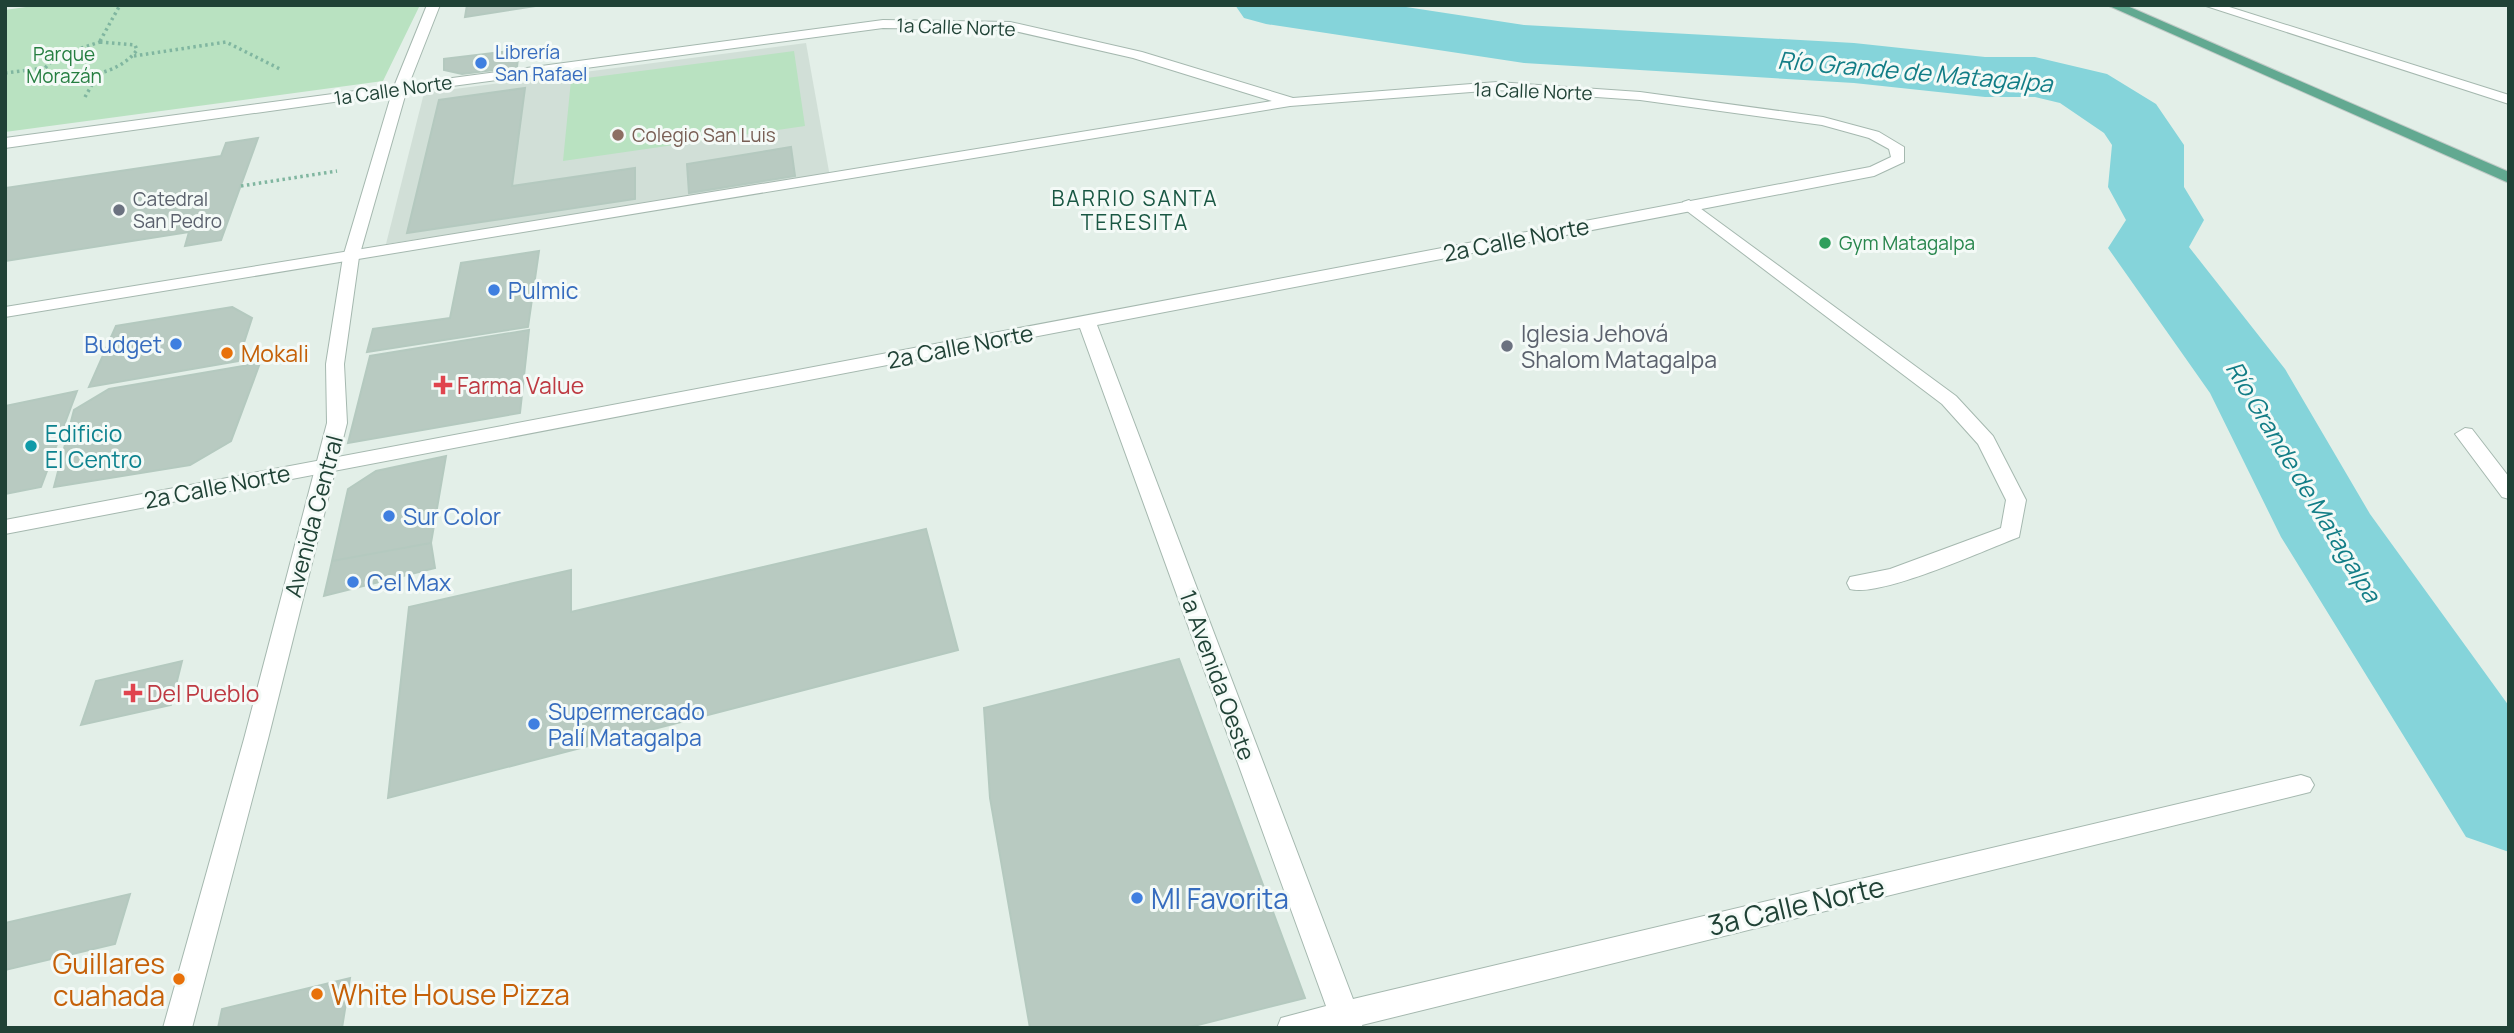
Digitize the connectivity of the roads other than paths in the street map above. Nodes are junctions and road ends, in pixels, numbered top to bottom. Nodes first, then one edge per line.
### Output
1 (434, 5) edge
2 (2113, 5) edge
3 (2209, 5) edge
4 (400, 89) junction
5 (2509, 100) edge
6 (1292, 102) junction
7 (5, 143) edge
8 (1896, 147) joint
9 (2509, 178) edge
10 (1689, 205) junction
11 (351, 257) junction
12 (5, 312) edge
13 (1087, 322) junction
14 (2465, 433) dead end
15 (324, 466) junction
16 (2509, 492) edge
17 (5, 527) edge
18 (1858, 583) dead end
19 (2301, 785) dead end
20 (1346, 1021) edge
21 (177, 1028) edge
22 (1292, 1028) edge

1 - 4 street, Avenida Central
2 - 9 main road
3 - 5 street
4 - 6 street, 1a Calle Norte
4 - 7 street, 1a Calle Norte
4 - 11 street, Avenida Central
6 - 8 street, 1a Calle Norte
6 - 11 street
8 - 10 street, 2a Calle Norte
10 - 13 street, 2a Calle Norte
10 - 18 street
11 - 12 street
11 - 15 street, Avenida Central
13 - 15 street, 2a Calle Norte
13 - 20 street, 1a Avenida Oeste
14 - 16 street
15 - 17 street, 2a Calle Norte
15 - 21 street, Avenida Central
19 - 20 street, 3a Calle Norte
20 - 22 street, 3a Calle Norte

